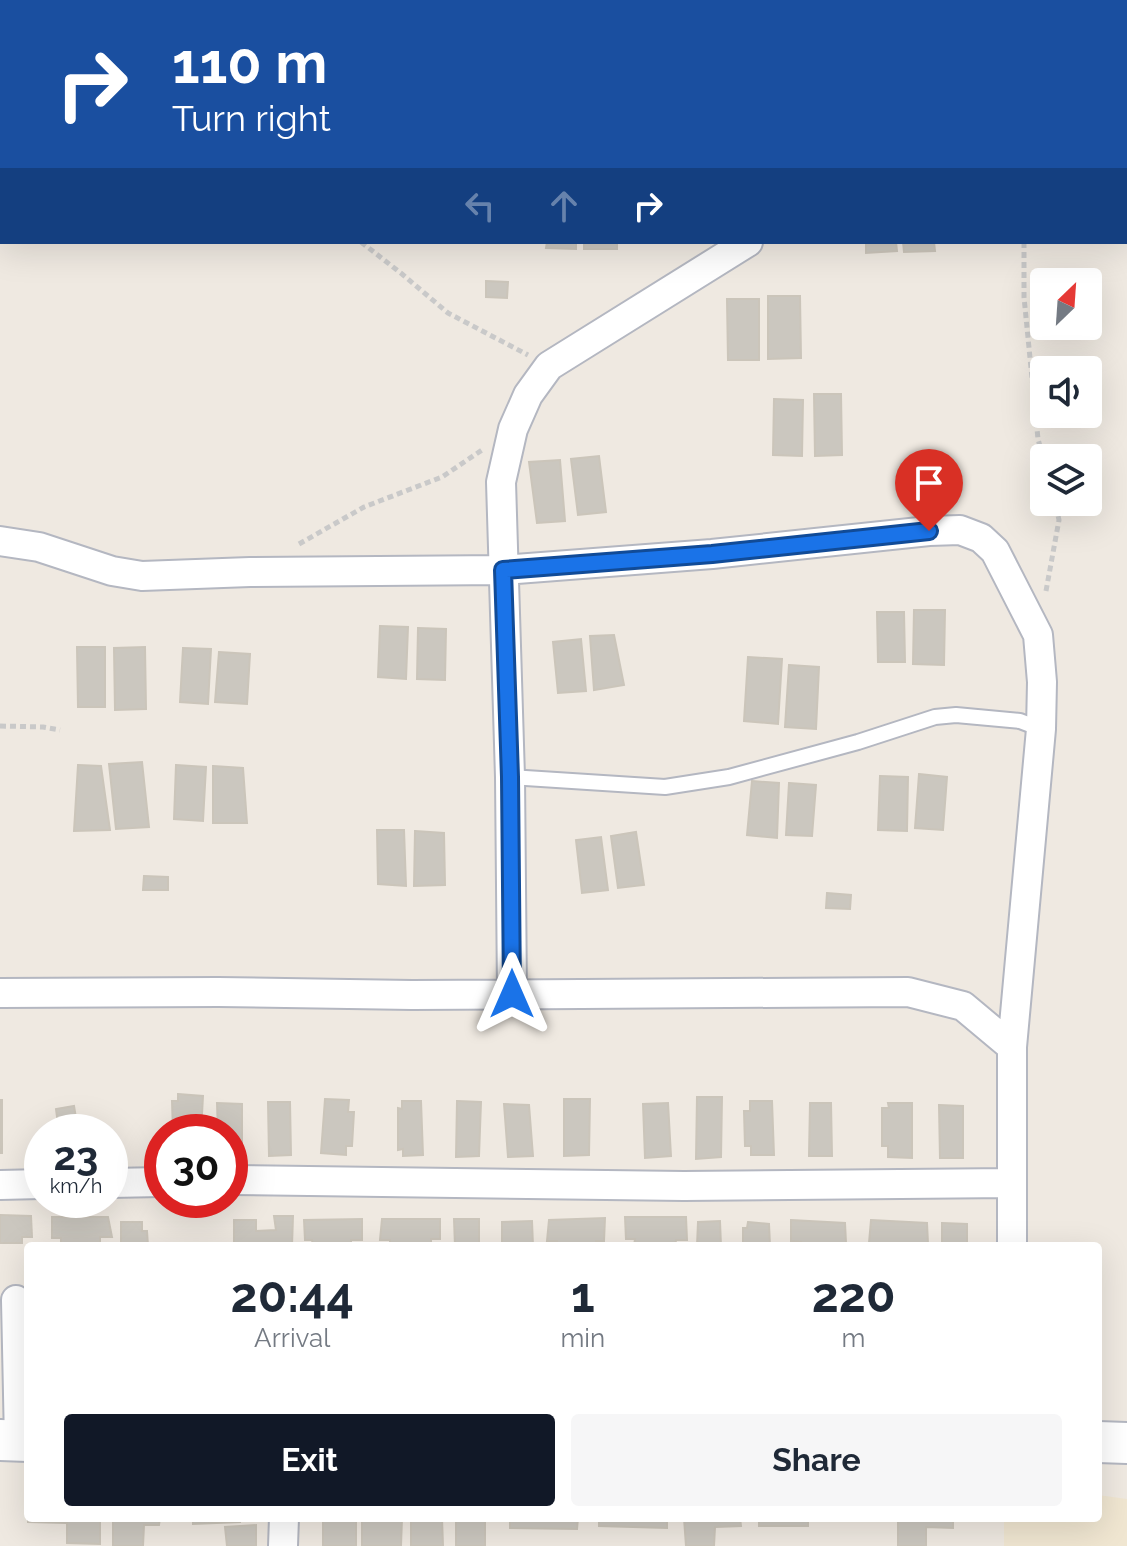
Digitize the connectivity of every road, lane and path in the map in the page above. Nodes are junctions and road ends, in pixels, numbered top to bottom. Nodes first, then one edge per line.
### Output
1 (364, 244) edge
2 (745, 244) edge
3 (1024, 244) edge
4 (549, 366) junction
5 (513, 429) junction
6 (1039, 444) edge
7 (1058, 516) edge
8 (0, 541) edge
9 (296, 545) dead end
10 (503, 570) junction
11 (1038, 635) junction
12 (0, 726) edge
13 (1041, 729) junction
14 (60, 730) dead end
15 (510, 777) junction
16 (0, 993) edge
17 (512, 994) junction
18 (1012, 1047) junction
19 (248, 1180) edge
20 (1011, 1183) junction
21 (24, 1184) edge
22 (0, 1185) edge
23 (1012, 1242) edge
24 (15, 1300) edge
25 (16, 1441) edge
26 (1102, 1442) edge
27 (1127, 1443) edge
28 (284, 1522) edge
29 (283, 1546) edge

1 - 4 path
2 - 4 street
3 - 6 path
4 - 5 street
5 - 9 path
5 - 10 street
7 - 11 path
8 - 10 street
10 - 11 street
10 - 15 street
11 - 13 street
12 - 14 path
13 - 15 lane
13 - 18 street
15 - 17 street
16 - 17 street
17 - 18 street
18 - 20 street
19 - 20 street
20 - 23 street
21 - 22 street
24 - 25 street
26 - 27 street
28 - 29 street

